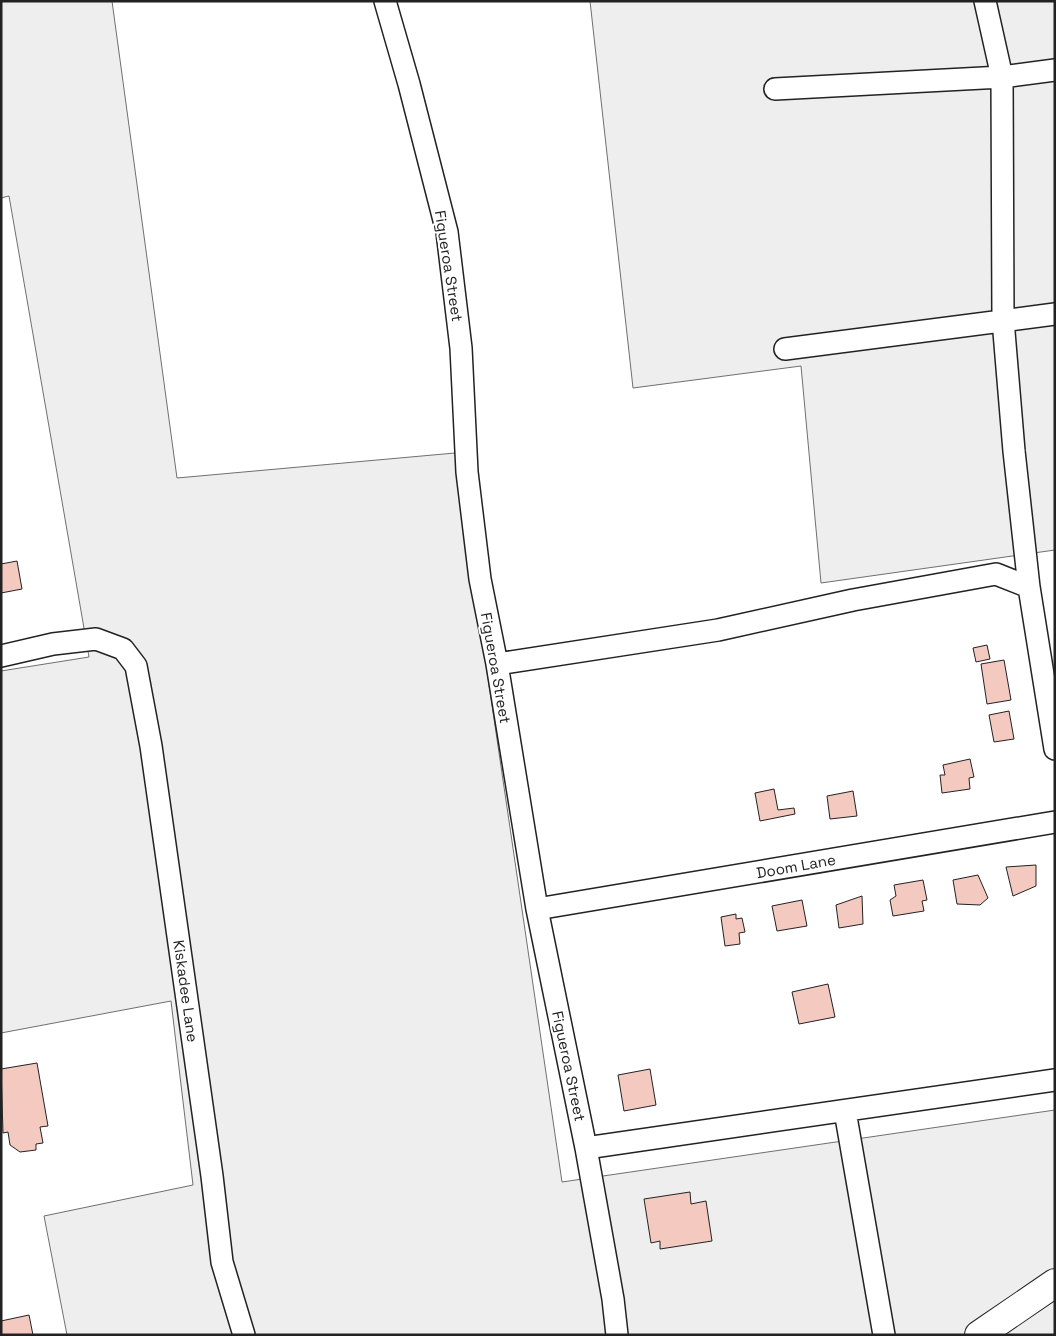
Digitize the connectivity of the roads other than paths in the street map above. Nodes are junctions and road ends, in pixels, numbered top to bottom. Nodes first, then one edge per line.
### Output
1 (385, 1) edge
2 (985, 1) edge
3 (1055, 70) edge
4 (1002, 77) junction
5 (776, 89) dead end
6 (1055, 314) edge
7 (1003, 320) junction
8 (786, 349) dead end
9 (1030, 587) junction
10 (1, 656) edge
11 (497, 664) junction
12 (1055, 749) edge
13 (1055, 822) edge
14 (537, 909) junction
15 (1055, 1080) edge
16 (845, 1112) junction
17 (586, 1148) junction
18 (1055, 1283) edge
19 (244, 1335) edge
20 (617, 1335) edge
21 (884, 1335) edge
22 (979, 1335) edge

1 - 11 street, Figueroa Street
2 - 4 street
3 - 4 street
4 - 5 street
4 - 7 street
6 - 7 street
7 - 8 street
7 - 9 street
9 - 11 street
9 - 12 street
10 - 19 street, Kiskadee Lane
11 - 14 street, Figueroa Street
13 - 14 street, Doom Lane
14 - 17 street, Figueroa Street
15 - 16 street
16 - 17 street
16 - 21 street
17 - 20 street, Figueroa Street
18 - 22 street

